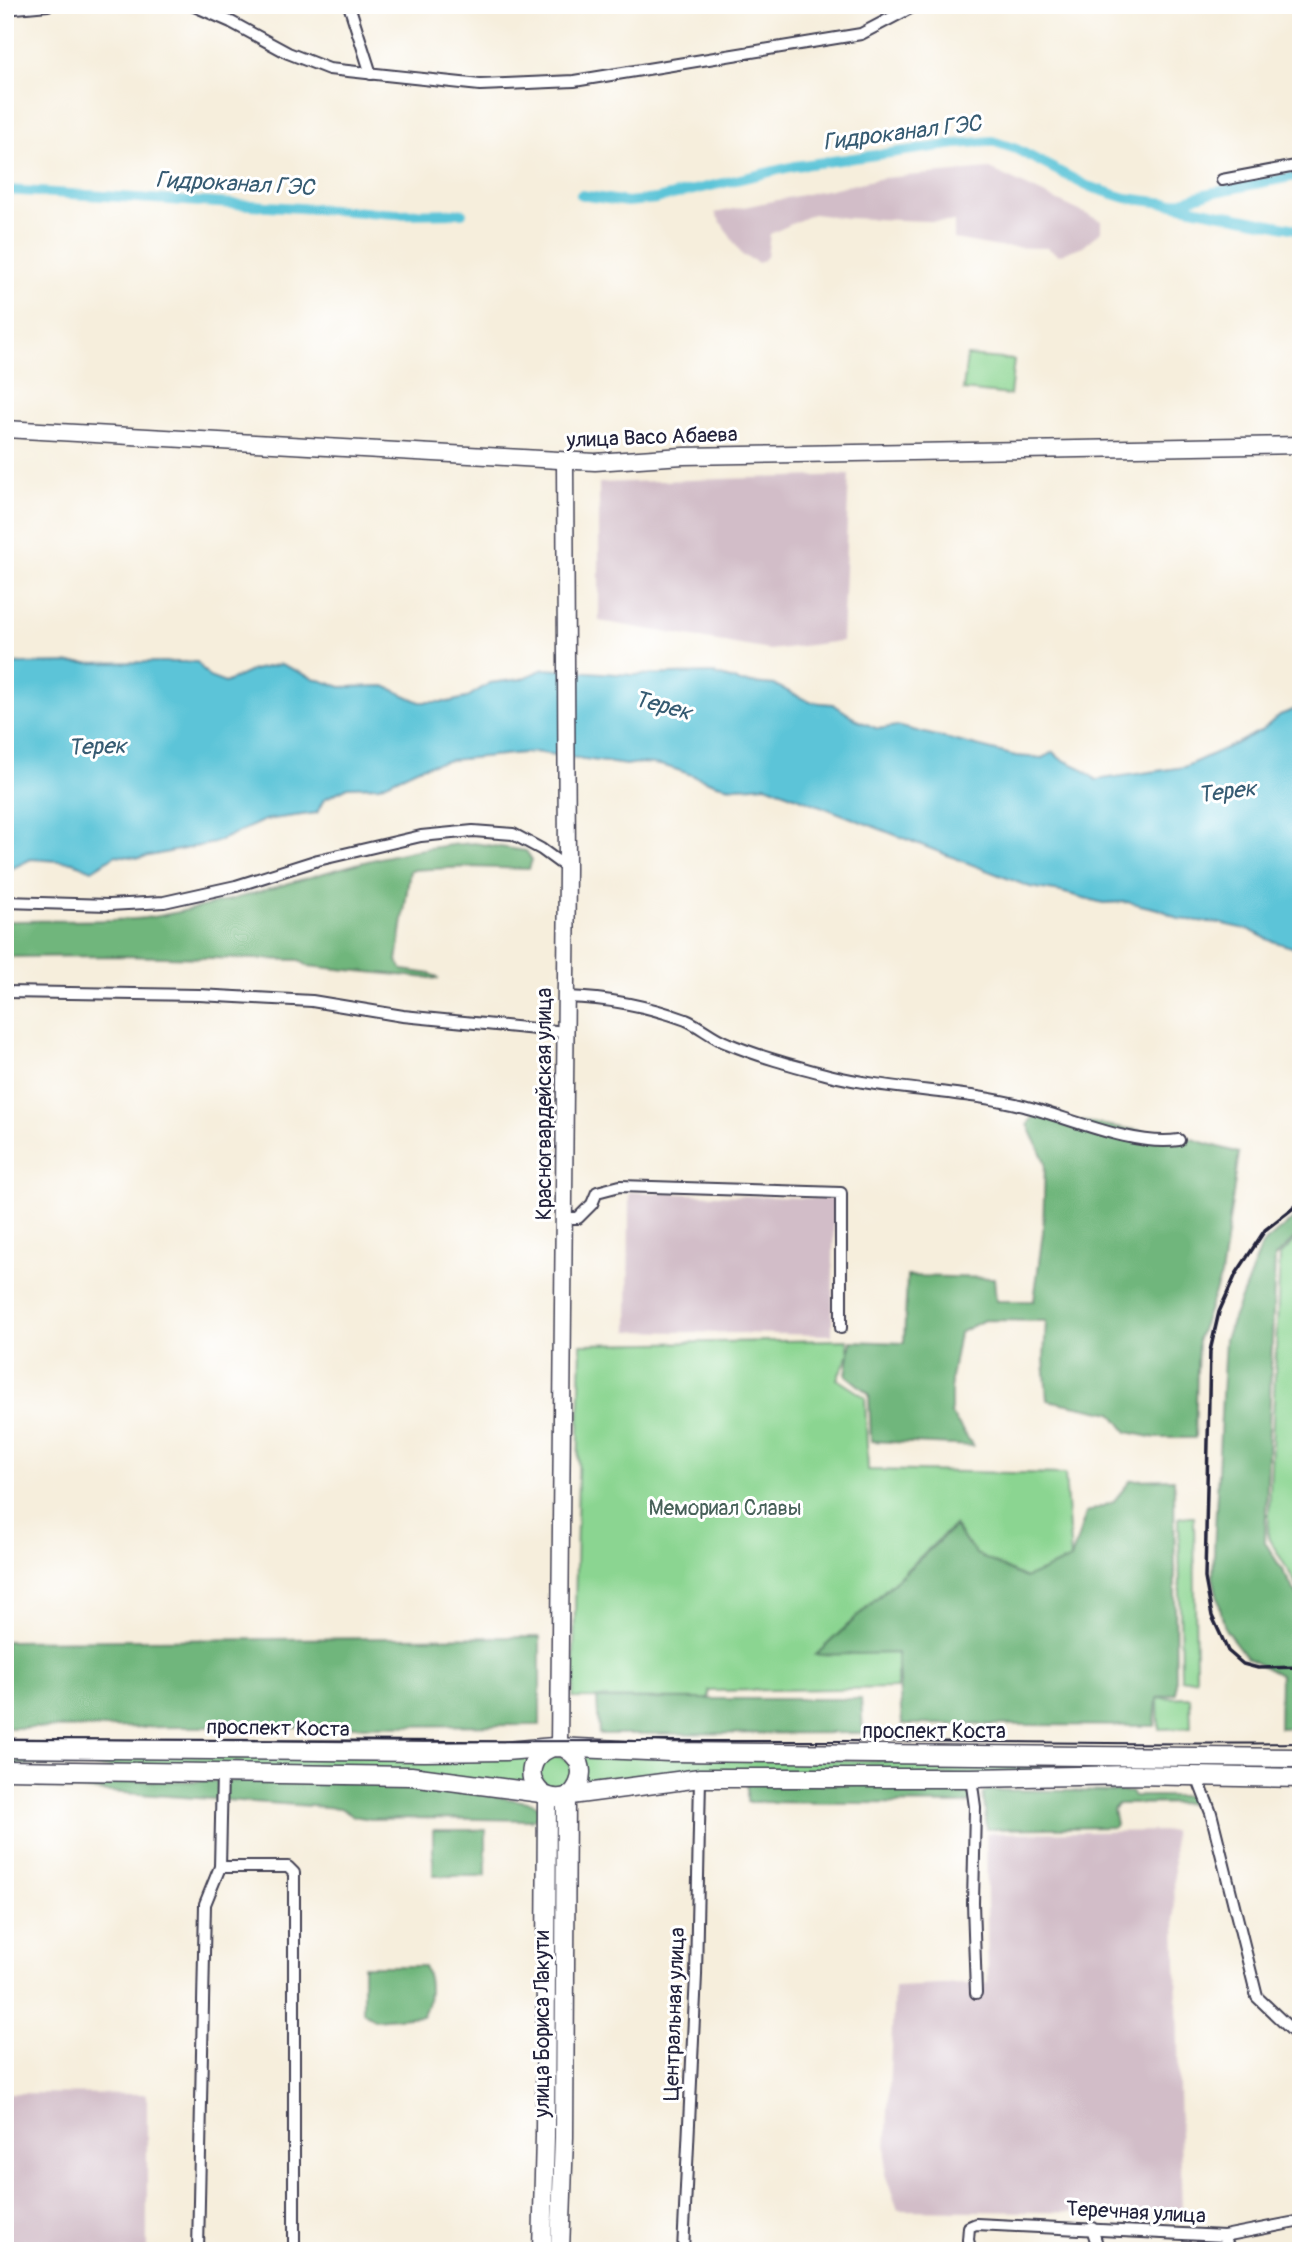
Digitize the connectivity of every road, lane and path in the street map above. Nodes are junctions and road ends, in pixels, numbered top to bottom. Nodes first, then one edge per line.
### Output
1 (48, 5) edge
2 (192, 5) edge
3 (349, 5) edge
4 (916, 5) edge
5 (39, 6) edge
6 (5, 9) edge
7 (371, 74) junction
8 (1301, 165) edge
9 (1222, 180) dead end
10 (5, 429) edge
11 (1301, 446) edge
12 (565, 461) junction
13 (567, 868) junction
14 (5, 902) edge
15 (5, 992) edge
16 (566, 997) junction
17 (566, 1032) junction
18 (1179, 1140) dead end
19 (565, 1219) junction
20 (841, 1328) dead end
21 (5, 1748) edge
22 (558, 1748) junction
23 (1172, 1755) junction
24 (1301, 1758) edge
25 (5, 1770) edge
26 (222, 1772) junction
27 (1172, 1776) junction
28 (1197, 1777) junction
29 (700, 1778) junction
30 (971, 1778) junction
31 (1301, 1778) edge
32 (544, 1795) junction
33 (568, 1796) junction
34 (220, 1867) junction
35 (976, 1993) dead end
36 (1301, 2039) edge
37 (1301, 2221) edge
38 (1092, 2228) junction
39 (1224, 2236) junction
40 (198, 2251) edge
41 (295, 2251) edge
42 (542, 2251) edge
43 (560, 2251) edge
44 (683, 2251) edge
45 (971, 2251) edge
46 (1099, 2251) edge
47 (1230, 2251) edge

1 - 5 street
2 - 7 street
3 - 7 street
4 - 7 street
5 - 6 street
8 - 9 street
10 - 12 main road, улица Васо Абаева
11 - 12 main road, улица Васо Абаева
12 - 13 main road, Красногвардейская улица
13 - 14 street
13 - 16 main road, Красногвардейская улица
15 - 17 street
16 - 17 main road, Красногвардейская улица
16 - 18 street
17 - 19 main road, Красногвардейская улица
19 - 20 street
19 - 22 main road, Красногвардейская улица
21 - 22 main road, проспект Коста
22 - 23 main road, проспект Коста
22 - 32 main road
22 - 33 main road
23 - 24 main road, проспект Коста
23 - 27 main road
25 - 26 main road
26 - 32 main road
26 - 34 street
27 - 28 main road
27 - 30 main road
28 - 31 main road
28 - 36 street
29 - 30 main road
29 - 33 main road
29 - 44 street, Центральная улица
30 - 35 street
32 - 33 main road
32 - 42 main road, улица Бориса Лакути
33 - 43 main road, улица Бориса Лакути
34 - 40 street
34 - 41 street
37 - 39 street, Теречная улица
38 - 39 street, Теречная улица
38 - 45 street, Теречная улица
38 - 46 street
39 - 47 street

